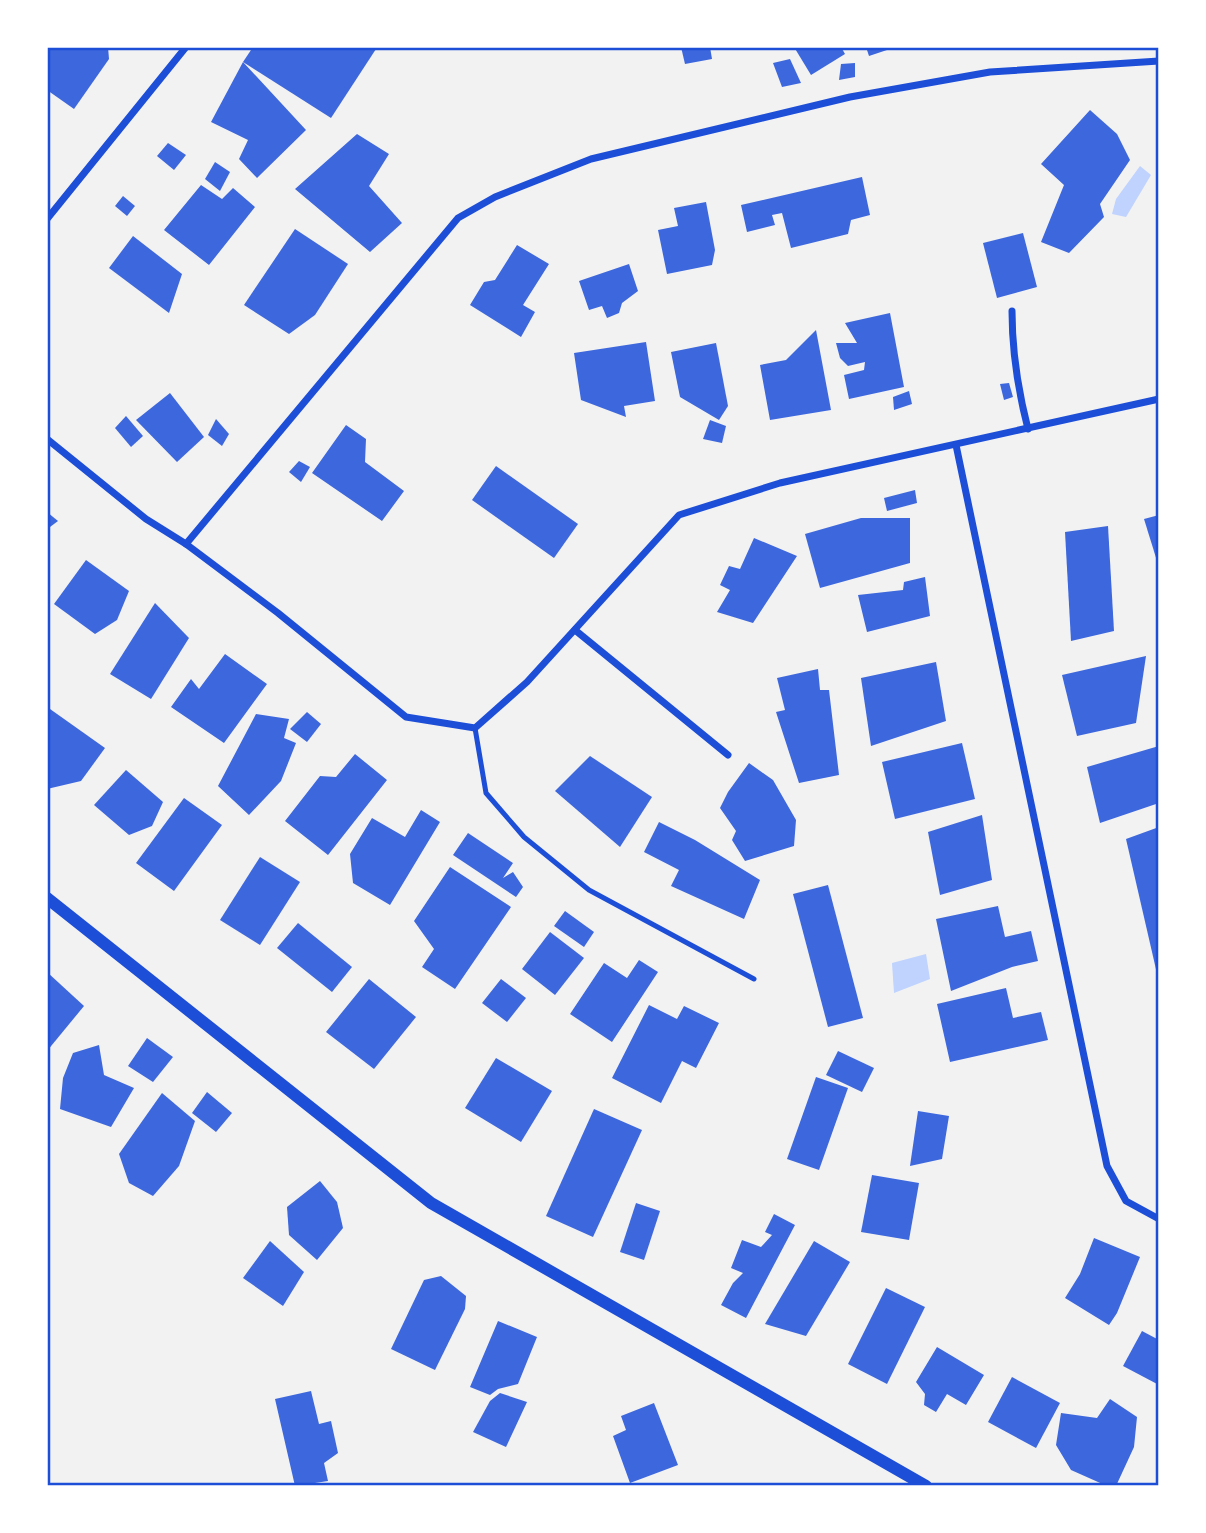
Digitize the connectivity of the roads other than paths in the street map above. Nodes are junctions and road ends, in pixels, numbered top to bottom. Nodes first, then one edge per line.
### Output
1 (186, 47) edge
2 (1159, 61) edge
3 (47, 219) edge
4 (1012, 312) dead end
5 (1159, 399) edge
6 (1028, 429) junction
7 (47, 439) edge
8 (956, 445) junction
9 (186, 544) junction
10 (575, 630) junction
11 (475, 728) junction
12 (728, 755) dead end
13 (47, 898) edge
14 (754, 979) dead end
15 (1159, 1219) edge
16 (926, 1486) edge

1 - 3 street
2 - 9 street
4 - 6 street
5 - 6 street
6 - 8 street
7 - 9 street
8 - 10 street
8 - 15 street
9 - 11 street
10 - 11 street
10 - 12 street
11 - 14 lane
13 - 16 street

